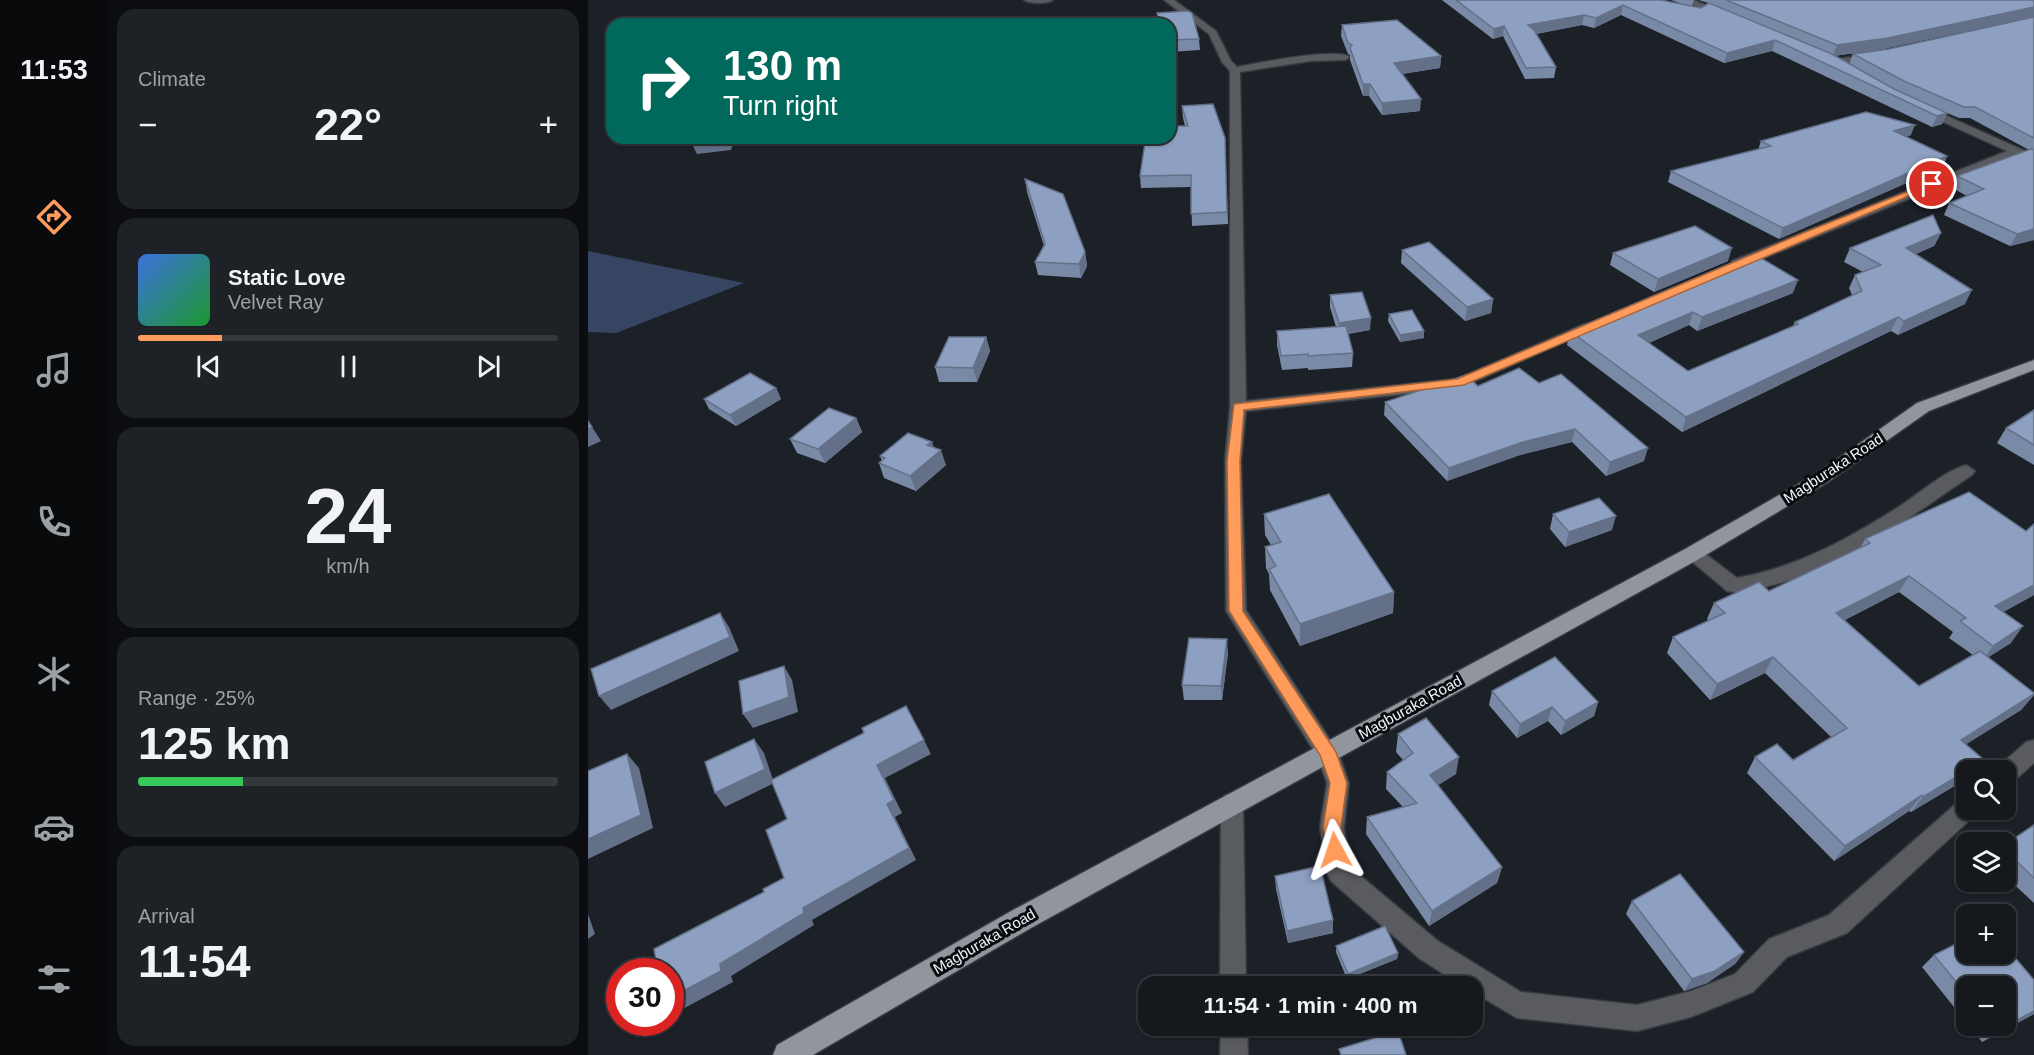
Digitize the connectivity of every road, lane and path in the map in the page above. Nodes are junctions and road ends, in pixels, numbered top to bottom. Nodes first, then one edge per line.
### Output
1 (1028, 0) edge
2 (1049, 0) edge
3 (1168, 0) edge
4 (1683, 4) edge
5 (1739, 22) edge
6 (1884, 54) edge
7 (1345, 57) dead end
8 (1235, 70) junction
9 (1850, 71) edge
10 (1916, 106) edge
11 (2017, 151) junction
12 (2034, 159) edge
13 (1724, 270) edge
14 (1603, 321) edge
15 (2034, 365) edge
16 (1238, 407) junction
17 (1966, 471) dead end
18 (1692, 554) junction
19 (2034, 749) edge
20 (1327, 752) junction
21 (2016, 765) edge
22 (1232, 803) junction
23 (1956, 818) edge
24 (1233, 976) edge
25 (1234, 1036) edge
26 (787, 1055) edge
27 (1234, 1055) edge

1 - 2 street
3 - 8 street
4 - 5 street
6 - 9 street
7 - 8 street
8 - 16 street
10 - 11 street
11 - 12 street
11 - 13 street
14 - 16 street
15 - 18 main road, Magburaka Road
16 - 20 street
17 - 18 street
18 - 20 main road, Magburaka Road
19 - 21 street
20 - 22 main road, Magburaka Road
20 - 23 street
22 - 24 street
22 - 26 main road, Magburaka Road
25 - 27 street

